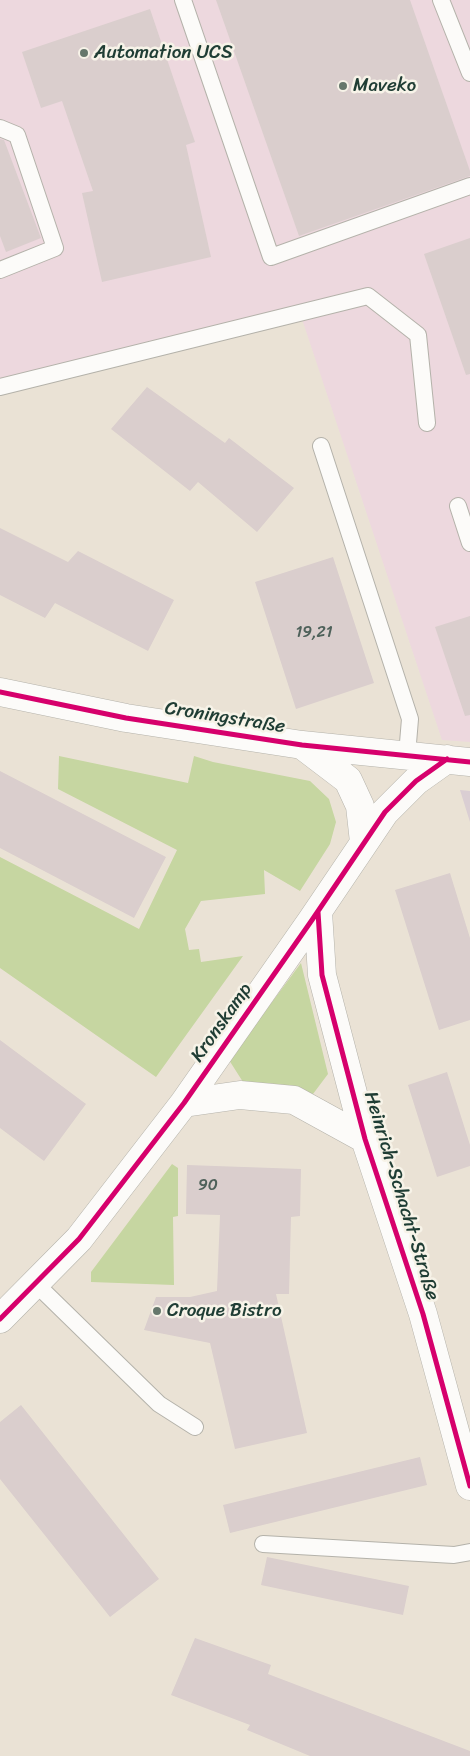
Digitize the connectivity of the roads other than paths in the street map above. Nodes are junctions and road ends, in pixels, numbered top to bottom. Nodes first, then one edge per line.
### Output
1 (183, 0) edge
2 (441, 0) edge
3 (470, 73) edge
4 (0, 128) edge
5 (470, 186) edge
6 (0, 270) edge
7 (0, 387) edge
8 (427, 423) dead end
9 (321, 446) dead end
10 (458, 506) dead end
11 (470, 543) edge
12 (0, 692) edge
13 (302, 745) junction
14 (407, 755) junction
15 (459, 760) edge
16 (364, 842) junction
17 (318, 912) junction
18 (184, 1103) junction
19 (365, 1139) junction
20 (35, 1283) junction
21 (0, 1319) edge
22 (195, 1428) dead end
23 (470, 1486) edge
24 (263, 1544) dead end
25 (470, 1552) edge

1 - 5 lane
2 - 3 lane
4 - 6 lane
7 - 8 lane
9 - 14 lane
10 - 11 lane
12 - 13 street, Croningstraße
13 - 14 street, Croningstraße
13 - 16 street
14 - 15 street, Croningstraße
15 - 16 street, Kronskamp
16 - 17 street, Kronskamp
17 - 18 street, Kronskamp
17 - 19 street, Heinrich-Schacht-Straße
18 - 19 street, Heinrich-Schacht-Straße
18 - 20 street, Kronskamp
19 - 23 street, Heinrich-Schacht-Straße
20 - 21 street, Kronskamp
20 - 22 lane
24 - 25 lane

